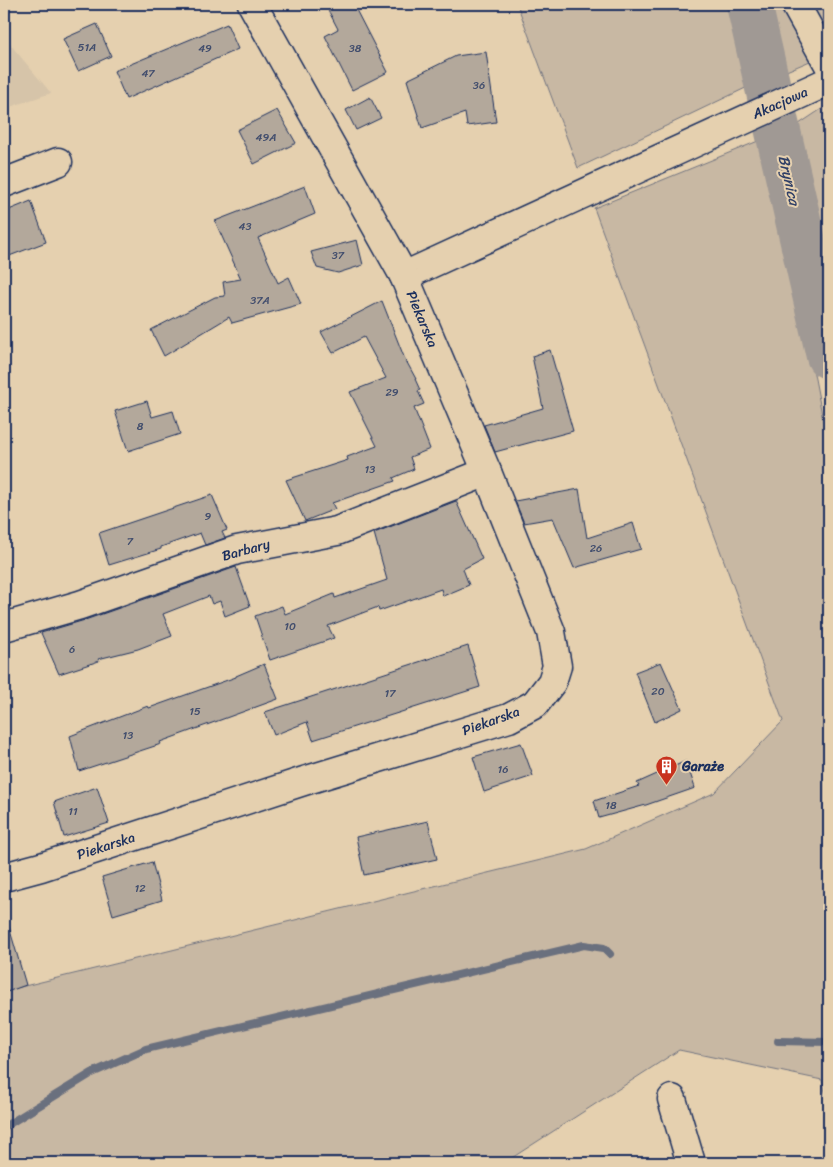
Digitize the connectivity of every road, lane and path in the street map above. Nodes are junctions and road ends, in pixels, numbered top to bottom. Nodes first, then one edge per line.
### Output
1 (252, 4) edge
2 (795, 4) edge
3 (829, 76) edge
4 (672, 152) joint
5 (58, 162) dead end
6 (4, 183) edge
7 (404, 276) junction
8 (487, 472) junction
9 (4, 627) edge
10 (4, 877) edge
11 (672, 1099) dead end
12 (691, 1163) edge

1 - 7 street, Piekarska
2 - 3 street
3 - 4 street, Akacjowa
4 - 7 street, Piekarska
5 - 6 street
7 - 8 street, Piekarska
8 - 9 street, Barbary
8 - 10 street, Piekarska
11 - 12 street

